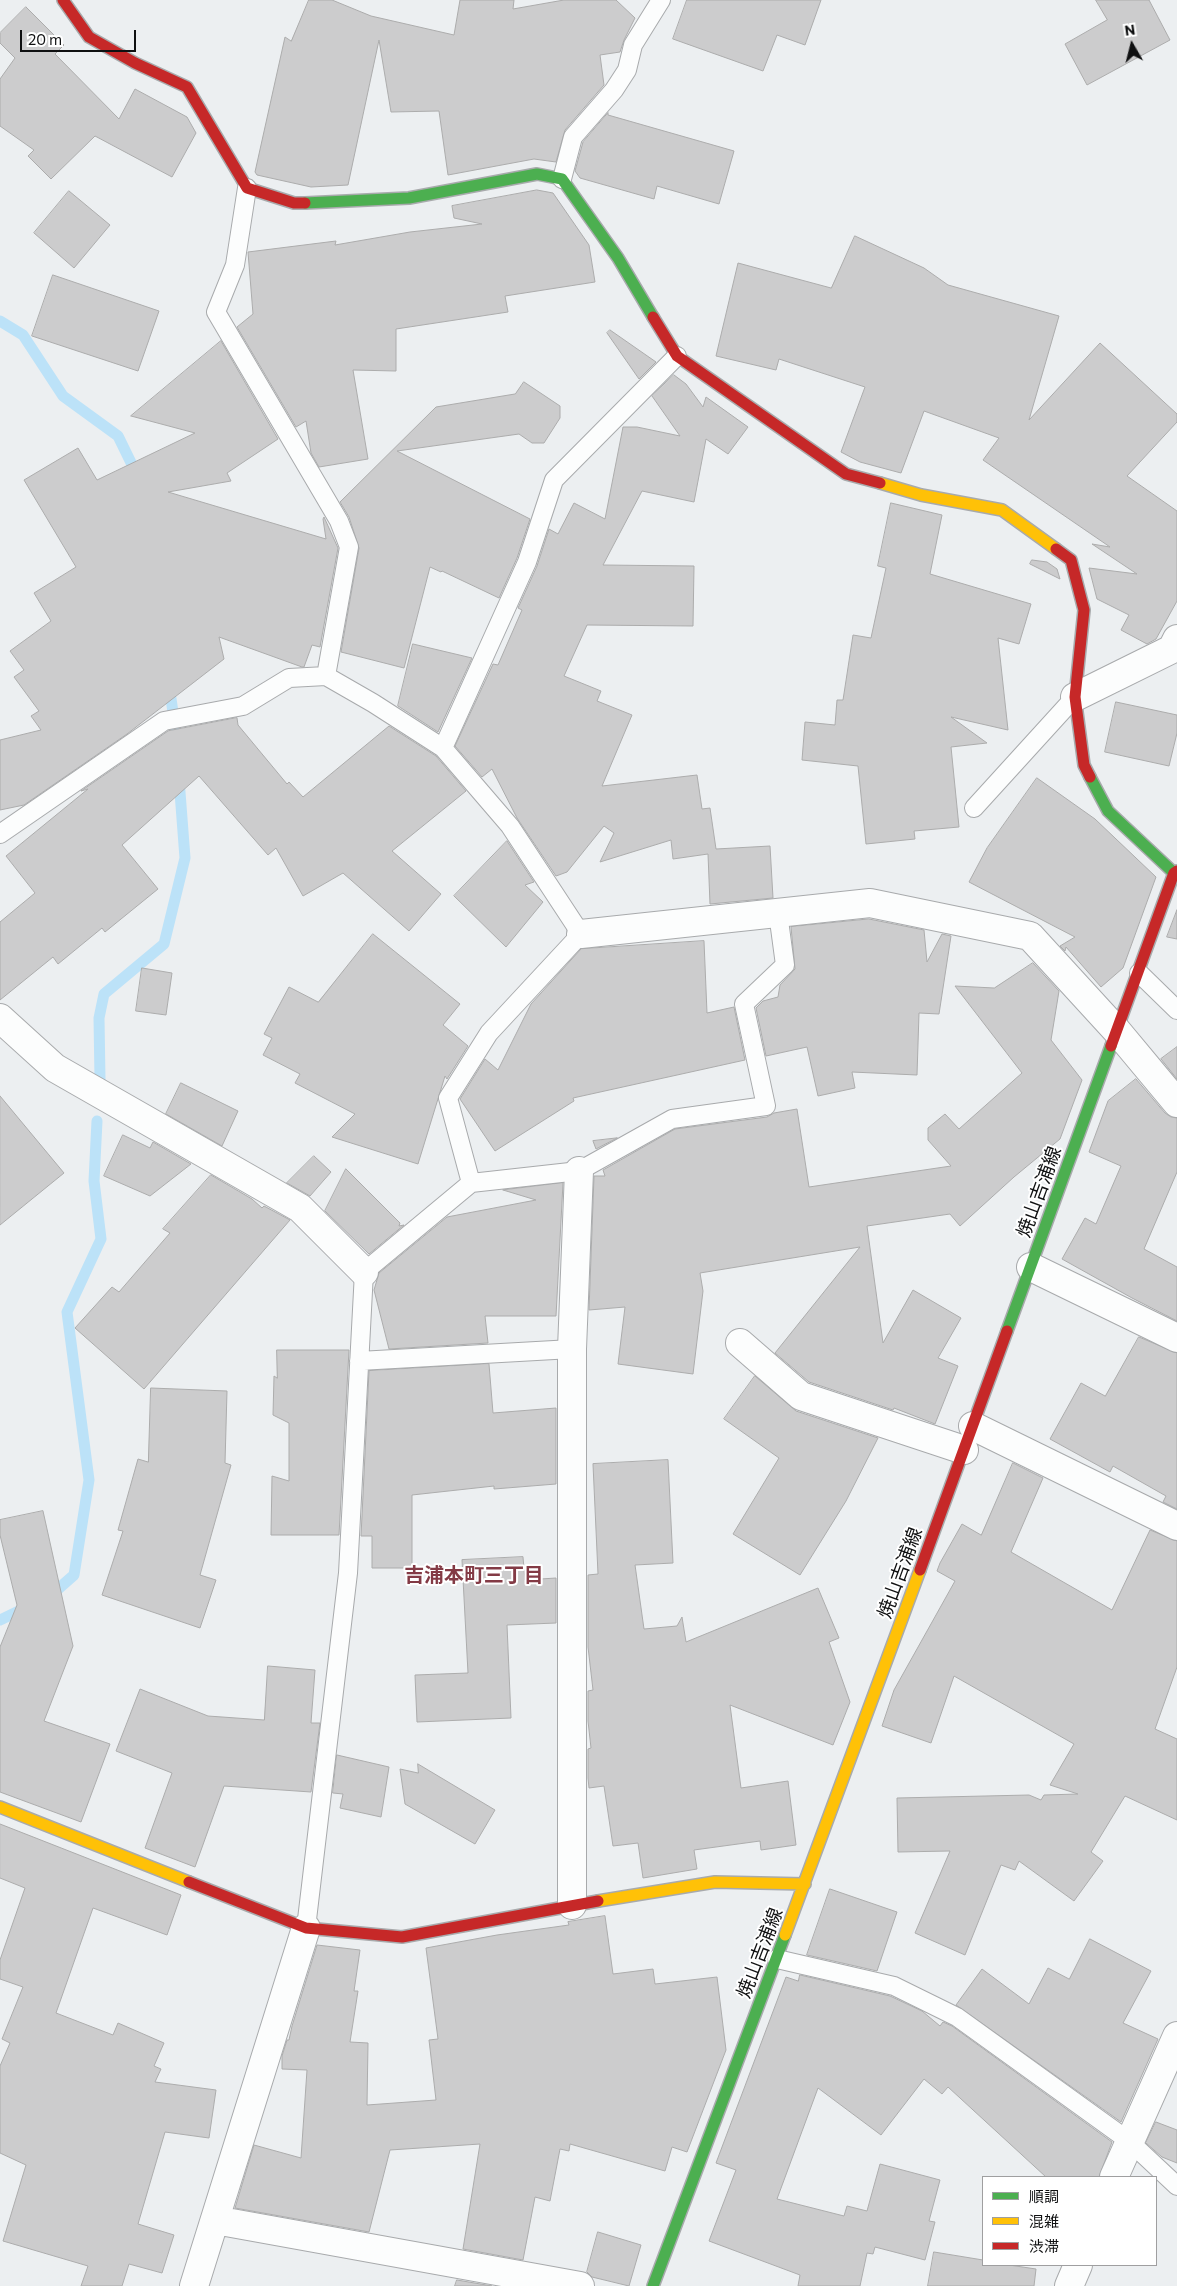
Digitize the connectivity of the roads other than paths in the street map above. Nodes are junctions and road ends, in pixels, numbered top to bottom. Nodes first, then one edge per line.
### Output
1 (63, 0) edge
2 (661, 0) edge
3 (562, 179) junction
4 (247, 188) junction
5 (677, 356) junction
6 (1177, 639) edge
7 (326, 676) junction
8 (1075, 697) junction
9 (443, 748) junction
10 (974, 808) dead end
11 (0, 834) edge
12 (1176, 872) edge
13 (778, 913) junction
14 (581, 934) junction
15 (1139, 973) junction
16 (1177, 1010) edge
17 (0, 1018) edge
18 (1117, 1030) junction
19 (1177, 1103) edge
20 (579, 1171) junction
21 (471, 1183) junction
22 (1031, 1267) junction
23 (364, 1272) junction
24 (1177, 1338) edge
25 (740, 1343) dead end
26 (572, 1349) junction
27 (359, 1361) junction
28 (968, 1438) junction
29 (1177, 1526) edge
30 (0, 1807) edge
31 (805, 1884) junction
32 (572, 1905) junction
33 (306, 1928) junction
34 (777, 1959) junction
35 (1177, 2036) edge
36 (1129, 2141) junction
37 (1114, 2176) edge
38 (1177, 2186) edge
39 (215, 2220) junction
40 (1078, 2266) edge
41 (194, 2286) edge
42 (580, 2286) edge
43 (653, 2286) edge
44 (1069, 2286) edge

1 - 4 street
2 - 3 lane
3 - 4 street
3 - 5 street
4 - 7 lane
5 - 8 street
5 - 9 lane
6 - 8 street
7 - 9 lane
7 - 11 lane
8 - 10 lane
8 - 12 street
9 - 14 lane
12 - 15 street, 焼山吉浦線
13 - 14 street
13 - 18 street
13 - 20 lane
14 - 21 lane
15 - 16 lane
15 - 18 street, 焼山吉浦線
17 - 23 street
18 - 19 street
18 - 22 street, 焼山吉浦線
20 - 21 lane
20 - 26 street
21 - 23 lane
22 - 24 street
22 - 28 street, 焼山吉浦線
23 - 27 lane
25 - 28 street
26 - 27 lane
26 - 32 street
27 - 33 lane
28 - 29 street
28 - 31 street, 焼山吉浦線
30 - 33 street
31 - 32 street
31 - 34 street, 焼山吉浦線
32 - 33 street
33 - 39 street
34 - 36 lane
34 - 43 street, 焼山吉浦線
35 - 36 street
36 - 37 street
36 - 38 lane
39 - 41 street
39 - 42 street
40 - 44 street

